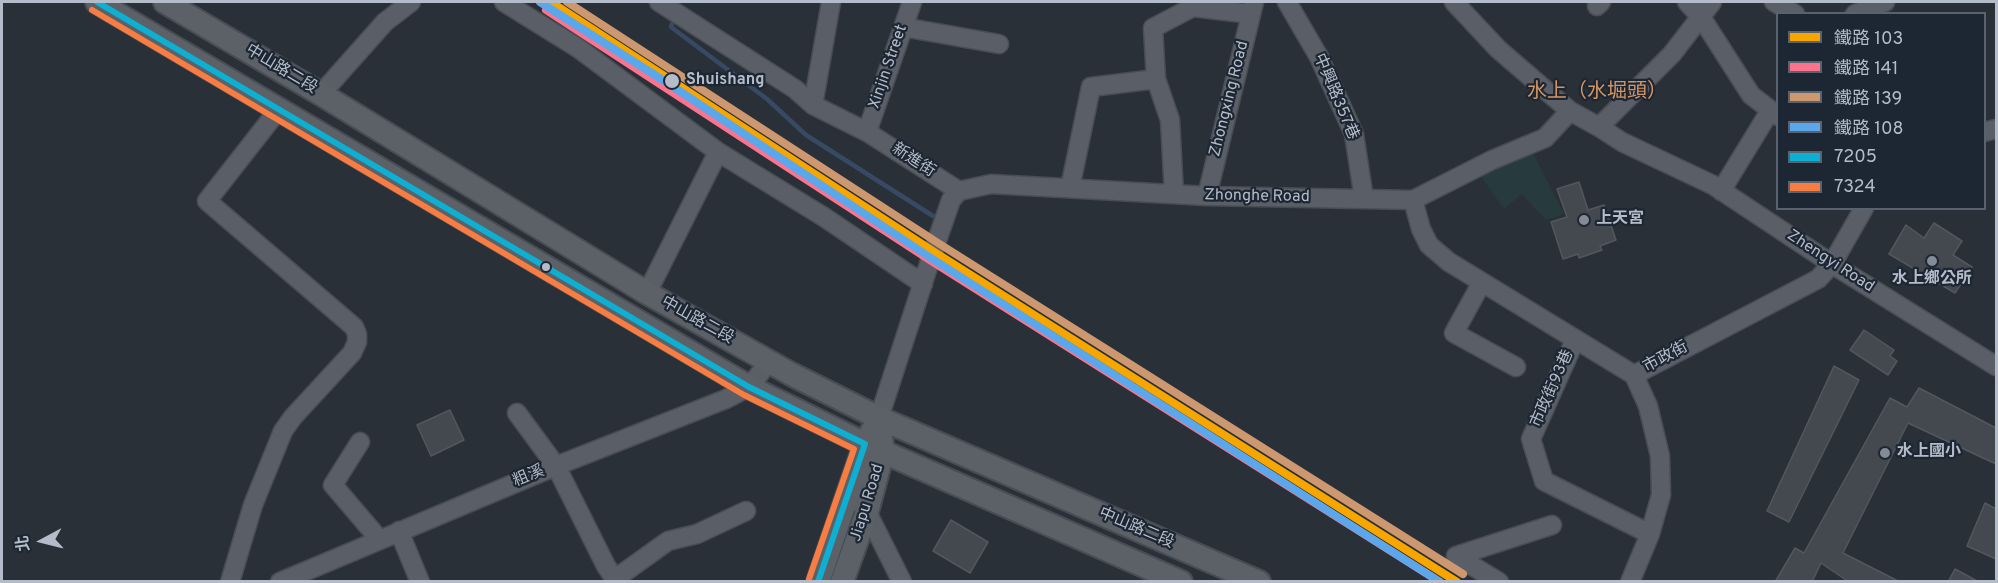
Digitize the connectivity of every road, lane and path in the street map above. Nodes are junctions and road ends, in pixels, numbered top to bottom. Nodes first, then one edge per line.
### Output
1 (97, 2) edge
2 (165, 2) edge
3 (411, 2) edge
4 (504, 2) edge
5 (659, 2) edge
6 (831, 2) edge
7 (912, 2) edge
8 (1287, 2) edge
9 (1457, 2) edge
10 (1687, 2) edge
11 (1712, 2) edge
12 (1774, 2) edge
13 (1885, 2) edge
14 (1192, 4) edge
15 (1252, 8) edge
16 (1792, 12) edge
17 (1861, 12) edge
18 (1701, 17) junction
19 (903, 27) junction
20 (999, 44) dead end
21 (1156, 79) junction
22 (321, 94) junction
23 (813, 105) junction
24 (279, 109) junction
25 (1569, 111) junction
26 (1774, 114) edge
27 (303, 123) junction
28 (1599, 127) junction
29 (867, 132) junction
30 (718, 152) junction
31 (1070, 188) junction
32 (1721, 190) junction
33 (959, 191) junction
34 (1174, 194) junction
35 (1207, 196) junction
36 (1364, 199) junction
37 (1413, 200) junction
38 (1863, 210) edge
39 (1832, 264) junction
40 (1482, 282) junction
41 (923, 284) junction
42 (647, 293) junction
43 (1575, 340) junction
44 (770, 362) junction
45 (1996, 366) edge
46 (1516, 367) dead end
47 (1634, 375) junction
48 (749, 387) junction
49 (517, 412) dead end
50 (879, 418) junction
51 (360, 442) dead end
52 (874, 448) junction
53 (556, 466) junction
54 (851, 489) junction
55 (746, 511) dead end
56 (867, 512) junction
57 (1552, 525) dead end
58 (399, 531) junction
59 (1650, 534) junction
60 (379, 539) junction
61 (616, 580) edge
62 (230, 582) edge
63 (280, 582) edge
64 (420, 582) edge
65 (818, 582) edge
66 (842, 582) edge
67 (902, 582) edge
68 (1181, 582) edge
69 (1259, 582) edge
70 (1499, 582) edge
71 (1630, 582) edge

1 - 24 main road, 中山路二段
2 - 22 main road, 中山路二段
3 - 22 street
4 - 30 street
5 - 23 street, 新進街
6 - 23 street
7 - 19 street, Xinjin Street
8 - 36 street, 中興路357巷
9 - 25 street
10 - 18 street
11 - 18 street
12 - 16 street
13 - 17 street
14 - 15 street
14 - 21 street
15 - 35 street, Zhongxing Road
18 - 26 street
18 - 28 street
19 - 20 street
19 - 29 street, Xinjin Street
21 - 31 street
21 - 34 street
22 - 27 main road
22 - 42 main road, 中山路二段
23 - 29 street, 新進街
24 - 27 main road, 中山路二段
24 - 62 street
25 - 28 street
25 - 37 street, Zhonghe Road
26 - 32 street
27 - 48 main road, 中山路二段
28 - 32 street, Zhengyi Road
29 - 33 street, 新進街
30 - 41 street
30 - 42 street
31 - 33 street, Zhonghe Road
31 - 34 street, Zhonghe Road
32 - 39 street, Zhengyi Road
33 - 41 street
34 - 35 street, Zhonghe Road
35 - 36 street, Zhonghe Road
36 - 37 street, Zhonghe Road
37 - 40 street, 市政街
38 - 39 street, 市政街
39 - 45 street, Zhengyi Road
39 - 47 street, 市政街
40 - 43 street, 市政街
40 - 46 street
41 - 50 street
42 - 44 main road, 中山路二段
43 - 47 street, 市政街
43 - 59 street, 市政街93巷
44 - 48 street, 粗溪
44 - 50 main road, 中山路二段
47 - 59 street
48 - 52 main road, 中山路二段
48 - 53 street, 粗溪
49 - 53 street
50 - 52 main road, Jiapu Road
50 - 69 main road, 中山路二段
51 - 60 street
52 - 54 main road, Jiapu Road
52 - 56 main road, Jiapu Road
52 - 68 main road, 中山路二段
53 - 58 street, 粗溪
53 - 61 street
54 - 56 street
54 - 65 main road, Jiapu Road
55 - 61 street
56 - 66 main road, Jiapu Road
56 - 67 street
57 - 70 street
58 - 60 street, 粗溪
58 - 64 street
59 - 71 street
60 - 63 street, 粗溪

